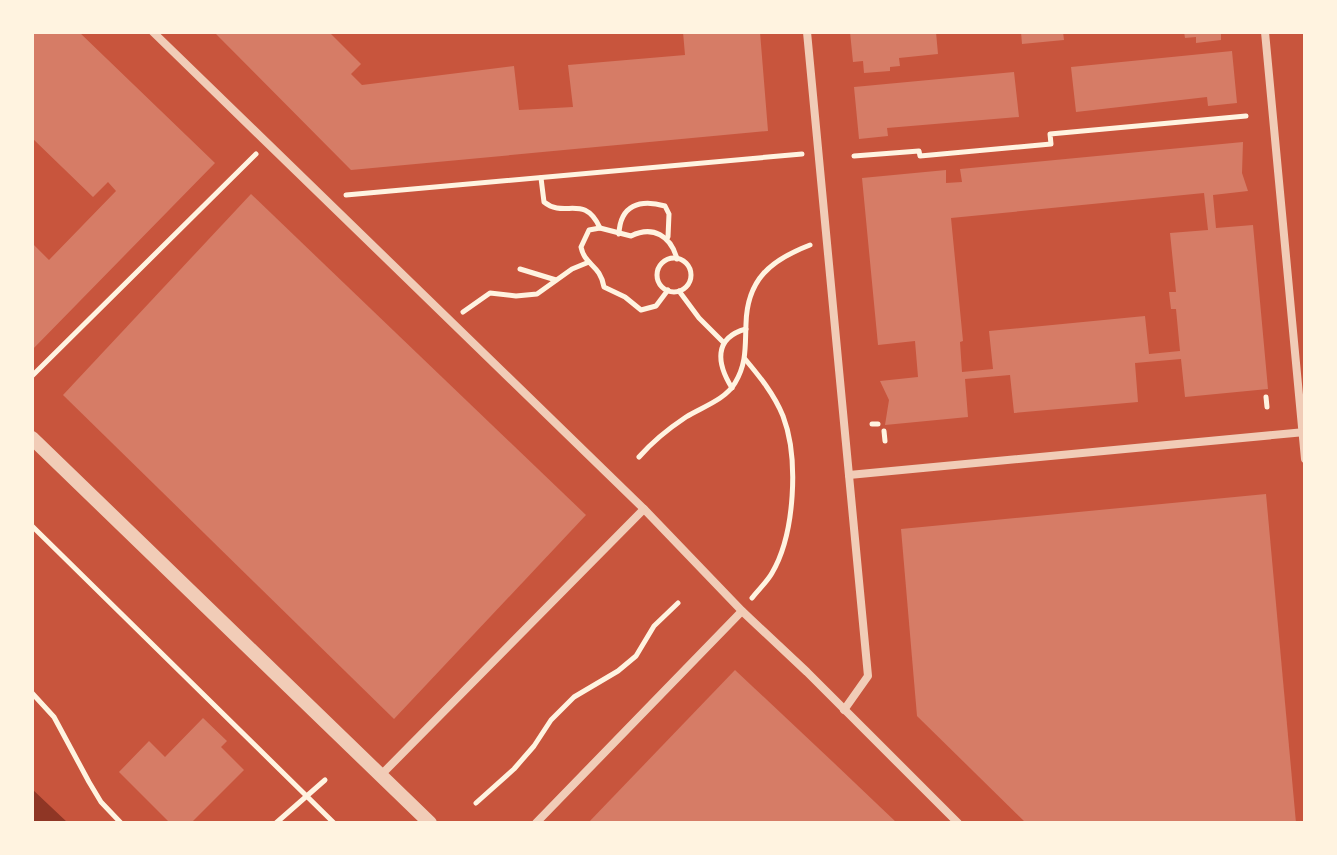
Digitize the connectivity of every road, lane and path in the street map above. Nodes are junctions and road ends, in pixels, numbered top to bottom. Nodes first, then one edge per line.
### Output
1 (153, 32) edge
2 (807, 32) edge
3 (1265, 32) edge
4 (1246, 116) dead end
5 (266, 145) junction
6 (818, 152) junction
7 (854, 156) dead end
8 (541, 178) junction
9 (321, 197) junction
10 (600, 228) junction
11 (619, 234) junction
12 (668, 237) junction
13 (827, 239) junction
14 (677, 259) junction
15 (589, 262) junction
16 (520, 269) dead end
17 (557, 280) junction
18 (668, 290) junction
19 (679, 291) junction
20 (450, 322) junction
21 (746, 329) junction
22 (724, 343) junction
23 (745, 359) junction
24 (32, 376) edge
25 (732, 388) junction
26 (1266, 397) dead end
27 (1267, 407) dead end
28 (884, 431) dead end
29 (1304, 432) edge
30 (32, 438) edge
31 (885, 441) dead end
32 (639, 457) dead end
33 (1305, 459) edge
34 (849, 475) junction
35 (644, 509) junction
36 (32, 526) edge
37 (678, 603) dead end
38 (742, 611) junction
39 (32, 693) edge
40 (844, 710) junction
41 (380, 776) junction
42 (325, 780) dead end
43 (308, 797) junction
44 (476, 803) dead end
45 (121, 823) edge
46 (276, 823) edge
47 (334, 823) edge
48 (430, 823) edge
49 (536, 823) edge
50 (958, 823) edge

1 - 5 street
2 - 6 street
3 - 29 street
4 - 7 path
5 - 9 street
5 - 24 path
6 - 8 path
6 - 13 street
8 - 9 path
8 - 10 path
9 - 20 street
10 - 11 path
10 - 15 path
11 - 12 path
11 - 12 path
12 - 14 path
13 - 21 path
13 - 34 street
14 - 18 path
14 - 19 path
15 - 17 path
15 - 18 path
16 - 17 path
17 - 20 path
18 - 19 path
19 - 22 path
20 - 35 street
21 - 22 path
21 - 23 path
22 - 25 path
23 - 25 path
23 - 38 path
25 - 32 path
26 - 27 path
28 - 31 path
29 - 33 street
29 - 34 street
30 - 41 street
34 - 40 street
35 - 38 street
35 - 41 street
36 - 43 path
37 - 44 path
38 - 40 street
38 - 49 street
39 - 45 path
40 - 50 street
41 - 48 street
42 - 43 path
43 - 46 path
43 - 47 path

